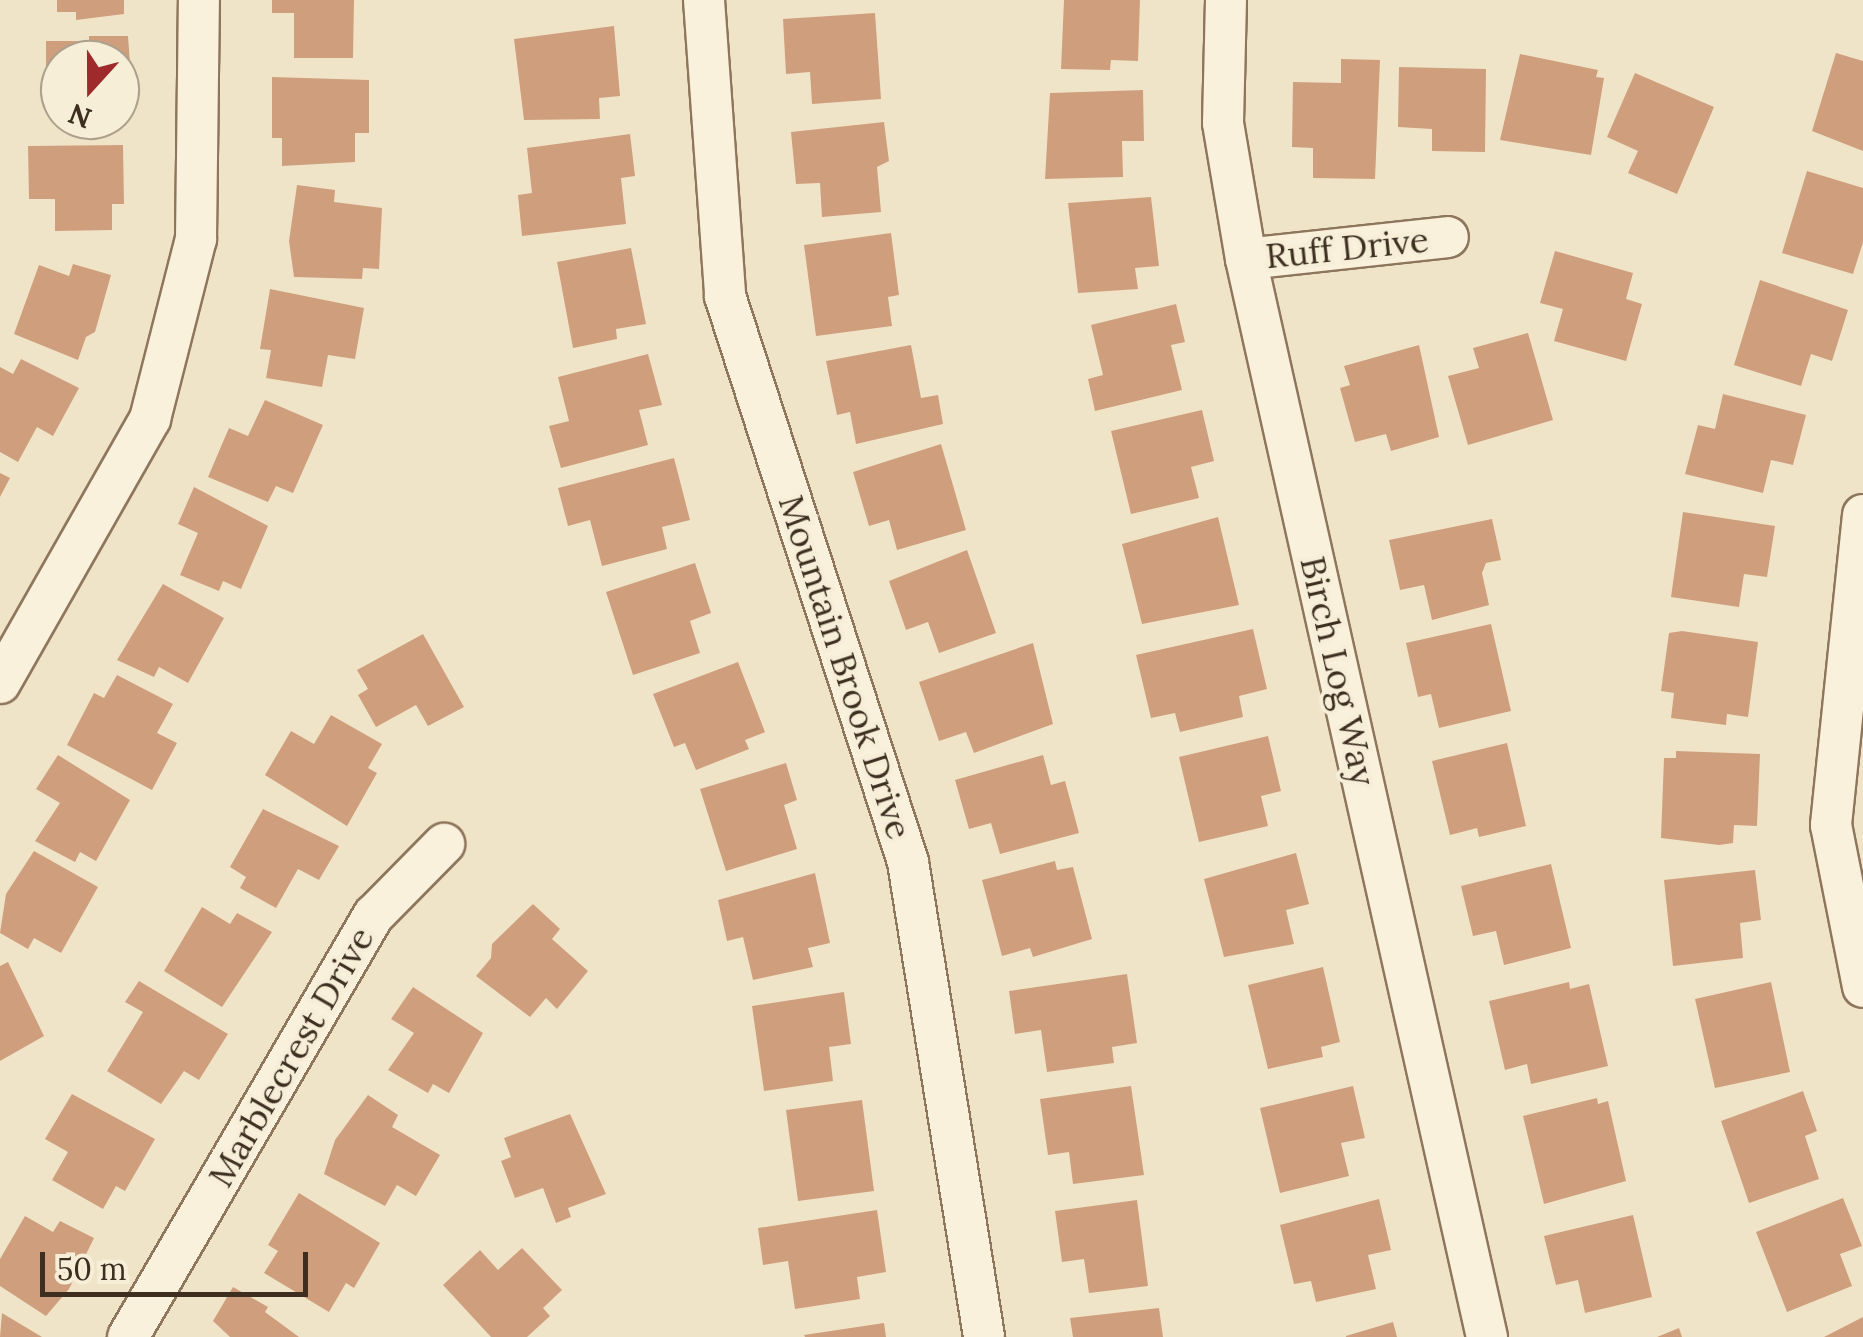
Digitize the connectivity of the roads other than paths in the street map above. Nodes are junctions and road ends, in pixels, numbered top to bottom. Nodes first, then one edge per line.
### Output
1 (199, 0) edge
2 (704, 0) edge
3 (1226, 0) edge
4 (1448, 237) dead end
5 (1246, 260) junction
6 (1863, 515) edge
7 (0, 683) edge
8 (444, 844) dead end
9 (1863, 988) edge
10 (128, 1337) edge
11 (984, 1337) edge
12 (1487, 1337) edge

1 - 7 street
2 - 11 street, Mountain Brook Drive
3 - 5 street, Birch Log Way
4 - 5 street, Ruff Drive
5 - 12 street, Birch Log Way
6 - 9 street
8 - 10 street, Marblecrest Drive

